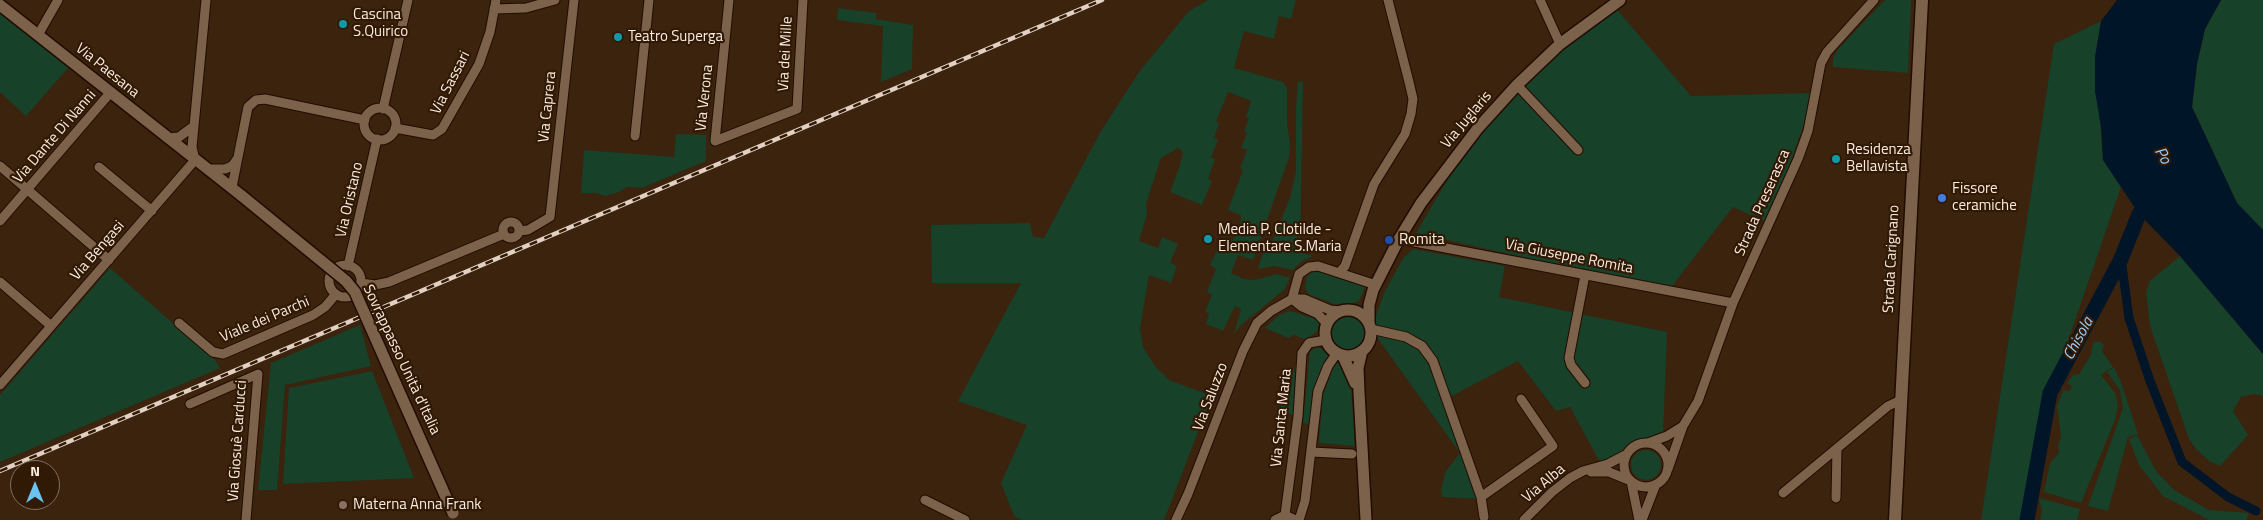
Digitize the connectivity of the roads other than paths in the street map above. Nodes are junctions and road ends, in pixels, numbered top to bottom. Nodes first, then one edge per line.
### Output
1 (58, 0) edge
2 (206, 0) edge
3 (555, 0) edge
4 (574, 0) edge
5 (648, 0) edge
6 (729, 0) edge
7 (803, 0) edge
8 (1388, 0) edge
9 (1540, 0) edge
10 (1620, 0) edge
11 (1874, 0) edge
12 (1922, 0) edge
13 (408, 1) edge
14 (0, 5) edge
15 (495, 5) edge
16 (38, 35) junction
17 (1560, 44) junction
18 (1517, 85) junction
19 (110, 93) junction
20 (383, 109) junction
21 (797, 109) joint
22 (365, 120) junction
23 (194, 126) junction
24 (395, 128) junction
25 (635, 136) dead end
26 (167, 138) junction
27 (377, 139) junction
28 (1578, 150) dead end
29 (238, 157) junction
30 (194, 160) junction
31 (0, 166) edge
32 (99, 167) dead end
33 (205, 168) junction
34 (232, 187) junction
35 (28, 189) junction
36 (152, 211) junction
37 (0, 221) edge
38 (1400, 239) junction
39 (109, 260) junction
40 (348, 266) junction
41 (1340, 272) junction
42 (1585, 274) junction
43 (0, 282) edge
44 (361, 282) junction
45 (1375, 288) junction
46 (336, 294) junction
47 (1292, 299) junction
48 (1733, 302) junction
49 (1352, 310) junction
50 (1340, 311) junction
51 (179, 323) dead end
52 (1326, 324) junction
53 (50, 325) junction
54 (1370, 325) junction
55 (1326, 340) junction
56 (1362, 351) junction
57 (1340, 354) junction
58 (1585, 382) dead end
59 (0, 385) edge
60 (1359, 392) junction
61 (1521, 399) dead end
62 (1901, 400) junction
63 (190, 404) dead end
64 (1684, 426) junction
65 (1648, 443) junction
66 (1294, 446) junction
67 (1837, 448) junction
68 (1311, 450) junction
69 (1352, 454) dead end
70 (1627, 454) junction
71 (1668, 469) junction
72 (1583, 471) junction
73 (1631, 481) junction
74 (1656, 484) junction
75 (1783, 493) dead end
76 (1481, 497) junction
77 (1836, 498) dead end
78 (925, 500) dead end
79 (1285, 514) junction
80 (455, 516) edge
81 (1484, 519) edge
82 (246, 520) edge
83 (966, 520) edge
84 (1176, 520) edge
85 (1275, 520) edge
86 (1297, 520) edge
87 (1366, 520) edge
88 (1524, 520) edge
89 (1641, 520) edge
90 (1895, 520) edge

1 - 16 street
2 - 23 street
3 - 15 street
4 - 44 street, Via Caprera
5 - 25 street
6 - 21 street, Via Verona
7 - 21 street, Via dei Mille
8 - 41 street
9 - 17 street
10 - 17 street, Via Juglaris
11 - 48 street, Strada Preserasca
12 - 62 main road, Strada Carignano
13 - 20 street
14 - 16 street, Via Paesana
15 - 24 street, Via Sassari
16 - 19 street, Via Paesana
17 - 18 street, Via Juglaris
18 - 28 street
18 - 38 street, Via Juglaris
19 - 26 street, Via Paesana
19 - 35 street, Via Dante Di Nanni
20 - 22 street
20 - 24 street
22 - 27 street
22 - 29 street
23 - 26 street
23 - 30 street
24 - 27 street
26 - 30 street, Via Paesana
27 - 40 street, Via Oristano
29 - 33 street
29 - 34 street
30 - 33 street, Sovrappasso Unità d'Italia
30 - 36 street, Via Bengasi
31 - 35 street
32 - 36 street
33 - 34 street, Sovrappasso Unità d'Italia
34 - 80 street, Sovrappasso Unità d'Italia, bridge
35 - 37 street, Via Dante Di Nanni
35 - 39 street
36 - 39 street, Via Bengasi
38 - 42 street, Via Giuseppe Romita
38 - 45 street, Via Juglaris
39 - 53 street, Via Bengasi
40 - 44 street
40 - 46 street
41 - 45 street
41 - 47 street
42 - 48 street, Via Giuseppe Romita
42 - 58 street
43 - 53 street
44 - 46 street
45 - 49 street, Via Juglaris
45 - 54 street, Via Juglaris
46 - 51 street, Viale dei Parchi
47 - 50 street
47 - 52 street
47 - 84 street, Via Saluzzo
48 - 64 street, Strada Preserasca
49 - 50 street
49 - 54 street
50 - 52 street
52 - 55 street
53 - 59 street, Via Bengasi
54 - 56 street
54 - 76 street
55 - 57 street
55 - 66 street, Via Santa Maria
56 - 57 street
56 - 60 street
57 - 60 street
57 - 68 street
60 - 87 street
61 - 76 street
62 - 67 street
62 - 90 main road, Strada Carignano
63 - 82 street, Via Giosuè Carducci
64 - 65 street
64 - 71 street, Strada Preserasca
65 - 70 street
65 - 71 street
66 - 68 street
66 - 79 street, Via Santa Maria
67 - 75 street
67 - 77 street
68 - 69 street
68 - 86 street
70 - 72 street, Via Alba
70 - 73 street
71 - 74 street
72 - 73 street, Via Alba
72 - 88 street, Via Alba
73 - 74 street
73 - 89 street
74 - 89 street
76 - 81 street
78 - 83 street
79 - 85 street
79 - 86 street

